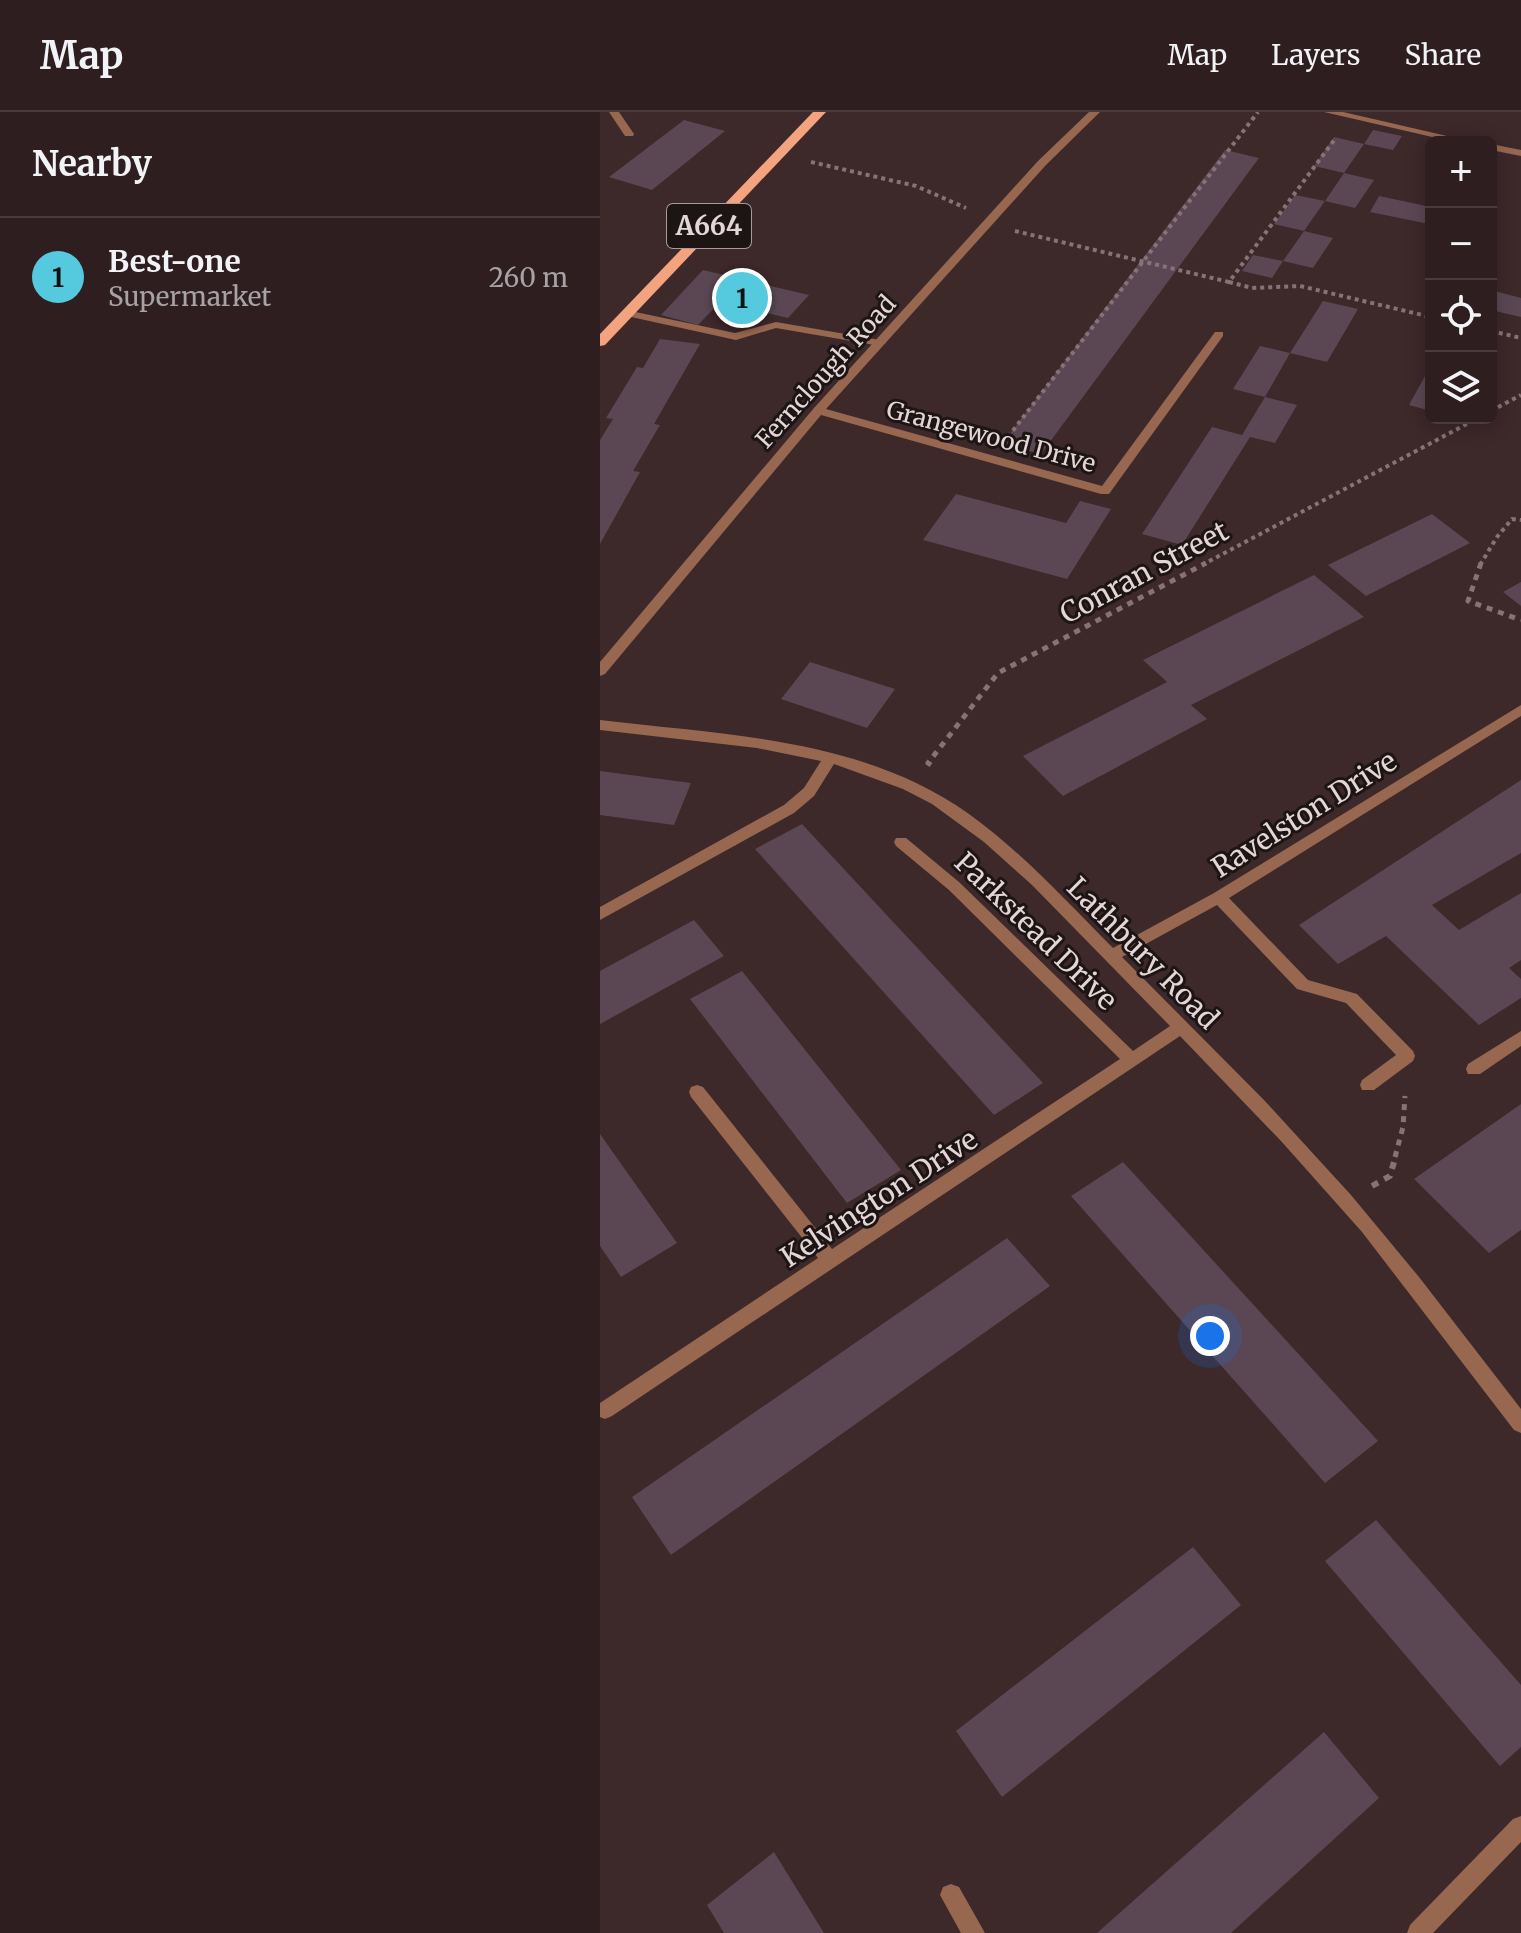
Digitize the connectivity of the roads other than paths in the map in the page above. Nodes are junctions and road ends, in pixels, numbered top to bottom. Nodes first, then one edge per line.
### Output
1 (614, 112) edge
2 (820, 112) edge
3 (1095, 112) edge
4 (1329, 112) edge
5 (629, 134) dead end
6 (1440, 136) edge
7 (1497, 148) edge
8 (1521, 153) edge
9 (626, 313) junction
10 (1219, 334) dead end
11 (600, 342) edge
12 (880, 343) junction
13 (818, 411) junction
14 (600, 671) edge
15 (1521, 710) edge
16 (600, 725) edge
17 (830, 758) junction
18 (901, 842) dead end
19 (1219, 897) junction
20 (600, 914) edge
21 (1111, 956) junction
22 (1181, 1027) junction
23 (1521, 1038) edge
24 (1133, 1061) junction
25 (1474, 1069) dead end
26 (1368, 1085) dead end
27 (697, 1092) dead end
28 (831, 1261) junction
29 (605, 1410) dead end
30 (1521, 1424) edge
31 (1521, 1827) edge
32 (951, 1895) dead end
33 (974, 1933) edge
34 (1418, 1933) edge

1 - 5 street
2 - 9 main road, A664
3 - 12 street, Fernclough Road
4 - 6 street
7 - 8 street
9 - 11 main road, A664
9 - 12 street
10 - 13 street, Grangewood Drive
12 - 13 street, Fernclough Road
13 - 14 street, Fernclough Road
15 - 19 street, Ravelston Drive
16 - 17 street, Lathbury Road
17 - 20 street
17 - 21 street, Lathbury Road
18 - 24 street, Parkstead Drive
19 - 21 street, Ravelston Drive
19 - 26 street
21 - 22 street, Lathbury Road
22 - 24 street, Kelvington Drive
22 - 30 street, Lathbury Road
23 - 25 street
24 - 28 street, Kelvington Drive
27 - 28 street
28 - 29 street, Kelvington Drive
31 - 34 street
32 - 33 street

